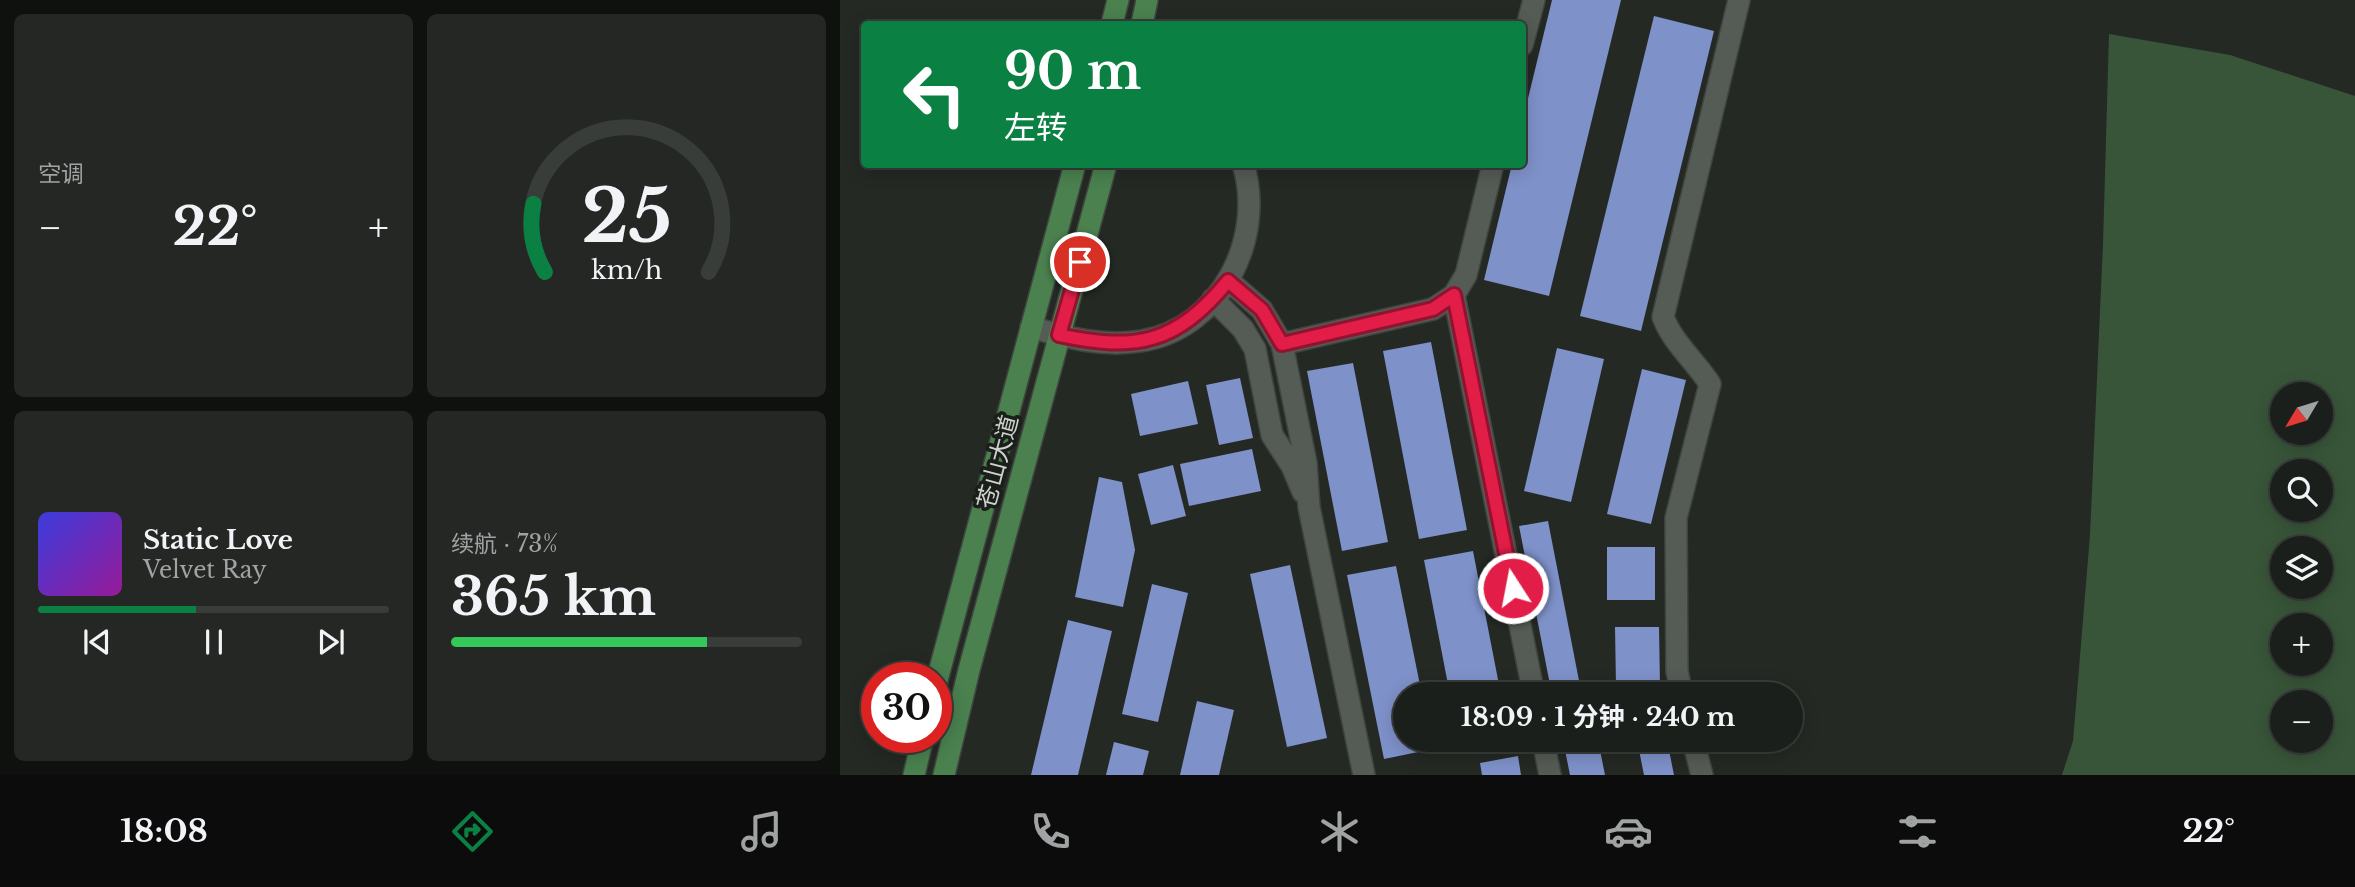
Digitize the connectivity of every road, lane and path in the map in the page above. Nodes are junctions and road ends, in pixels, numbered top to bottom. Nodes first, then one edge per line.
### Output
1 (1118, 0) edge
2 (1147, 0) edge
3 (1534, 0) edge
4 (1739, 0) edge
5 (1113, 21) edge
6 (1143, 21) edge
7 (1526, 30) edge
8 (1074, 168) edge
9 (1105, 168) edge
10 (1244, 168) edge
11 (1492, 168) edge
12 (1228, 281) junction
13 (1454, 295) junction
14 (1213, 299) junction
15 (1031, 327) junction
16 (1059, 335) junction
17 (1282, 344) junction
18 (1309, 507) junction
19 (942, 662) edge
20 (1531, 682) edge
21 (1679, 682) edge
22 (1545, 752) edge
23 (1696, 752) edge
24 (919, 753) edge
25 (914, 775) edge
26 (944, 775) edge
27 (1364, 775) edge
28 (1550, 775) edge
29 (1702, 775) edge

1 - 5 main road
2 - 6 main road
3 - 7 street
4 - 21 street
8 - 15 main road, 苍山大道
9 - 16 main road, 苍山大道
10 - 12 street
11 - 13 street
12 - 14 street
12 - 17 street
13 - 17 street
13 - 20 street
14 - 16 street
14 - 18 street
15 - 16 street
15 - 19 main road, 苍山大道
16 - 26 main road, 苍山大道
17 - 18 street
18 - 27 street
22 - 28 street
23 - 29 street
24 - 25 main road

